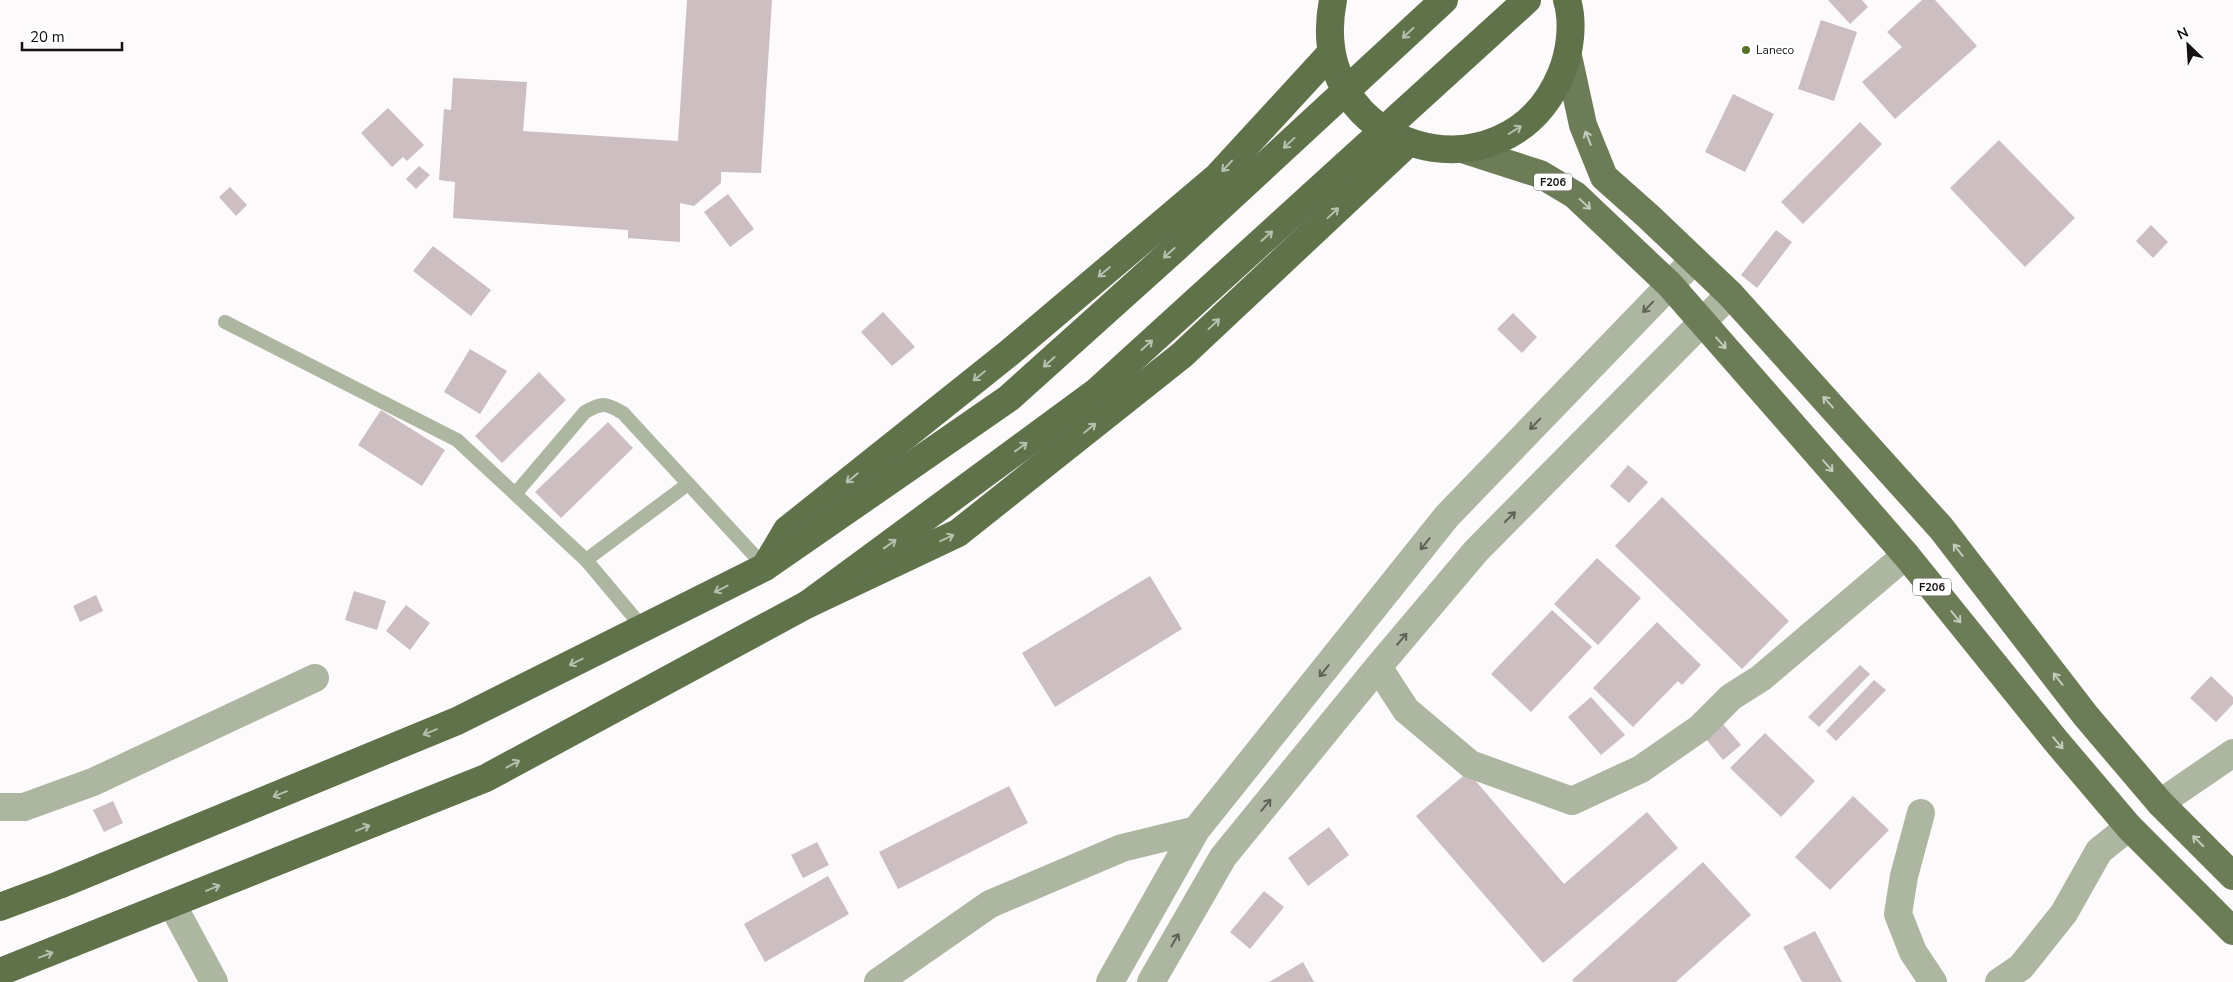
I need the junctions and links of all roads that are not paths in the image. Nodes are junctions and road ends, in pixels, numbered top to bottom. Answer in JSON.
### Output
{"nodes":[{"id":1,"x":1333,"y":0,"type":"edge"},
{"id":2,"x":1444,"y":0,"type":"edge"},
{"id":3,"x":1527,"y":0,"type":"edge"},
{"id":4,"x":1572,"y":3,"type":"edge"},
{"id":5,"x":1331,"y":52,"type":"junction"},
{"id":6,"x":1568,"y":56,"type":"junction"},
{"id":7,"x":1408,"y":143,"type":"junction"},
{"id":8,"x":1462,"y":149,"type":"junction"},
{"id":9,"x":1694,"y":260,"type":"junction"},
{"id":10,"x":1670,"y":285,"type":"junction"},
{"id":11,"x":1730,"y":294,"type":"junction"},
{"id":12,"x":226,"y":322,"type":"dead end"},
{"id":13,"x":1703,"y":322,"type":"junction"},
{"id":14,"x":688,"y":484,"type":"junction"},
{"id":15,"x":516,"y":492,"type":"junction"},
{"id":16,"x":1906,"y":555,"type":"junction"},
{"id":17,"x":586,"y":560,"type":"junction"},
{"id":18,"x":765,"y":567,"type":"junction"},
{"id":19,"x":808,"y":604,"type":"junction"},
{"id":20,"x":643,"y":628,"type":"junction"},
{"id":21,"x":1378,"y":667,"type":"junction"},
{"id":22,"x":314,"y":678,"type":"dead end"},
{"id":23,"x":2233,"y":753,"type":"edge"},
{"id":24,"x":2160,"y":803,"type":"junction"},
{"id":25,"x":0,"y":807,"type":"edge"},
{"id":26,"x":1921,"y":813,"type":"dead end"},
{"id":27,"x":2129,"y":827,"type":"junction"},
{"id":28,"x":1196,"y":830,"type":"junction"},
{"id":29,"x":2233,"y":876,"type":"edge"},
{"id":30,"x":172,"y":904,"type":"junction"},
{"id":31,"x":0,"y":907,"type":"edge"},
{"id":32,"x":2233,"y":931,"type":"edge"},
{"id":33,"x":0,"y":972,"type":"edge"},
{"id":34,"x":214,"y":982,"type":"edge"},
{"id":35,"x":878,"y":982,"type":"edge"},
{"id":36,"x":1110,"y":982,"type":"edge"},
{"id":37,"x":1151,"y":982,"type":"edge"},
{"id":38,"x":1933,"y":982,"type":"edge"},
{"id":39,"x":1999,"y":982,"type":"edge"}],
"edges":[{"from":1,"to":5,"type":"highway"},
{"from":2,"to":18,"type":"highway","one_way":true,"bridge":true},
{"from":19,"to":3,"type":"highway","one_way":true,"bridge":true},
{"from":4,"to":6,"type":"highway"},
{"from":5,"to":7,"type":"highway"},
{"from":5,"to":18,"type":"highway","one_way":true},
{"from":8,"to":6,"type":"highway","one_way":true},
{"from":9,"to":6,"type":"main road","one_way":true},
{"from":7,"to":8,"type":"highway"},
{"from":19,"to":7,"type":"highway","one_way":true},
{"from":8,"to":10,"type":"main road","number":"F206","one_way":true},
{"from":9,"to":10,"type":"street"},
{"from":9,"to":11,"type":"main road"},
{"from":10,"to":13,"type":"main road","number":"F206"},
{"from":10,"to":28,"type":"street","one_way":true},
{"from":11,"to":13,"type":"street"},
{"from":24,"to":11,"type":"main road","one_way":true},
{"from":12,"to":15,"type":"lane"},
{"from":13,"to":16,"type":"main road","number":"F206","one_way":true},
{"from":21,"to":13,"type":"street","one_way":true},
{"from":14,"to":15,"type":"lane"},
{"from":14,"to":17,"type":"lane"},
{"from":14,"to":18,"type":"lane"},
{"from":15,"to":17,"type":"lane"},
{"from":16,"to":21,"type":"street"},
{"from":16,"to":27,"type":"main road","number":"F206","one_way":true},
{"from":17,"to":20,"type":"lane"},
{"from":18,"to":20,"type":"highway","one_way":true},
{"from":30,"to":19,"type":"highway","one_way":true},
{"from":20,"to":31,"type":"highway","one_way":true},
{"from":37,"to":21,"type":"street","one_way":true},
{"from":22,"to":25,"type":"street"},
{"from":23,"to":24,"type":"street"},
{"from":29,"to":24,"type":"main road","one_way":true},
{"from":26,"to":38,"type":"street"},
{"from":27,"to":32,"type":"main road","number":"F206"},
{"from":27,"to":39,"type":"street"},
{"from":28,"to":35,"type":"street"},
{"from":28,"to":36,"type":"street"},
{"from":33,"to":30,"type":"highway","one_way":true},
{"from":30,"to":34,"type":"street"}]}
